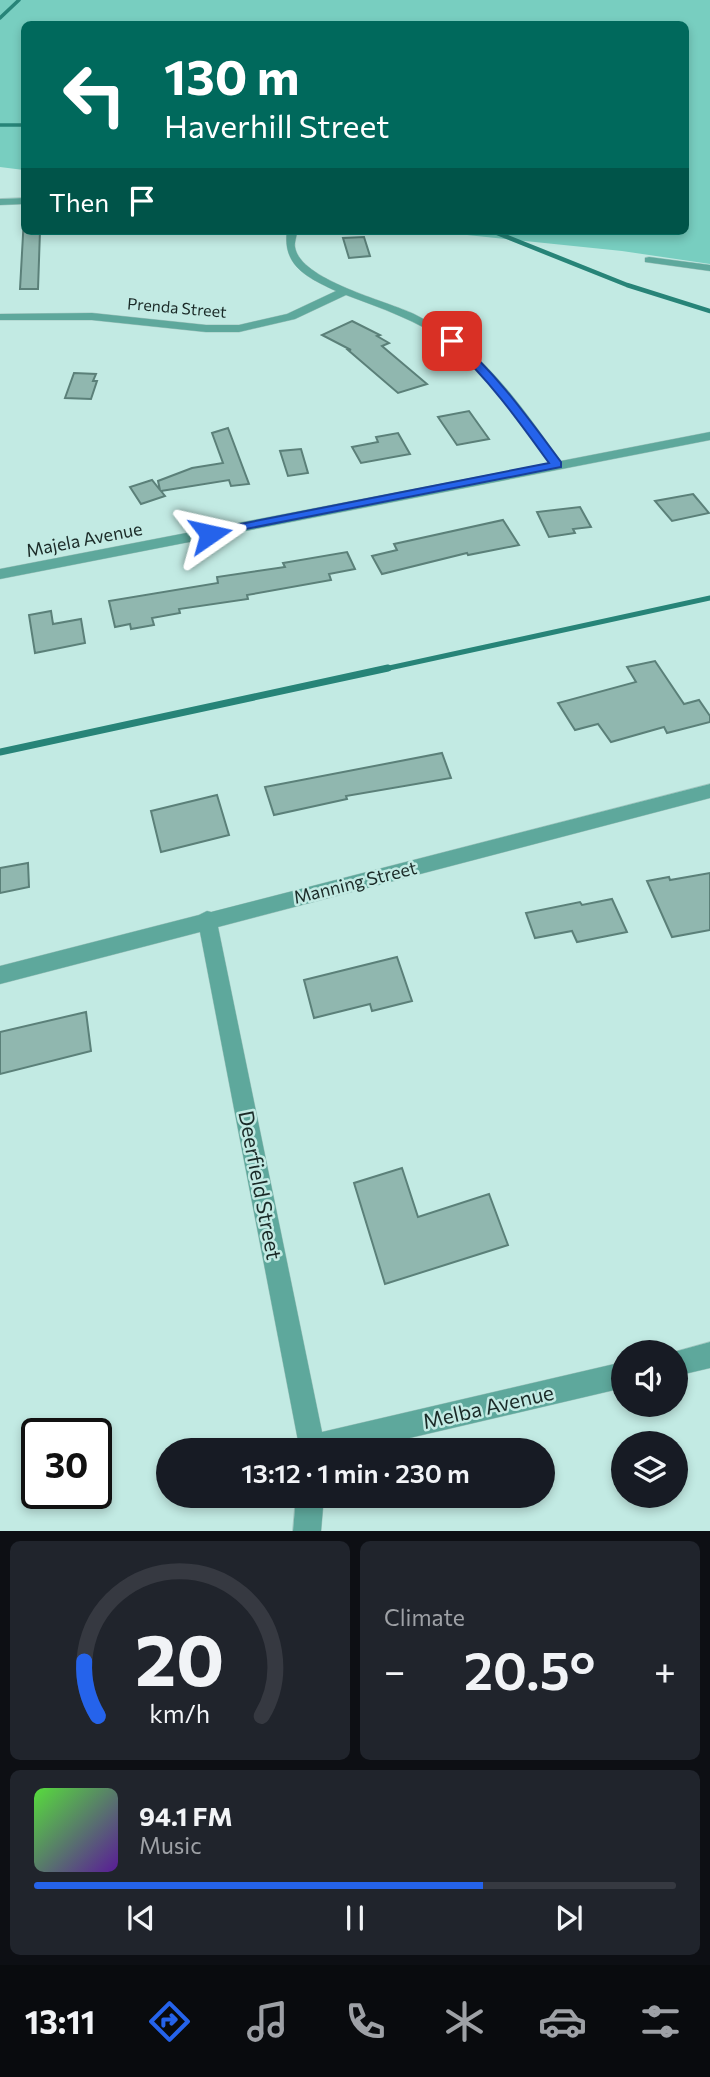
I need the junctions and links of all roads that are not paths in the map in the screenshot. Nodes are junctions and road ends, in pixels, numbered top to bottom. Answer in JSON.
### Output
{"nodes":[{"id":1,"x":21,"y":201,"type":"edge"},
{"id":2,"x":0,"y":202,"type":"edge"},
{"id":3,"x":290,"y":235,"type":"edge"},
{"id":4,"x":649,"y":260,"type":"dead end"},
{"id":5,"x":710,"y":268,"type":"edge"},
{"id":6,"x":345,"y":291,"type":"junction"},
{"id":7,"x":0,"y":317,"type":"edge"},
{"id":8,"x":710,"y":436,"type":"edge"},
{"id":9,"x":557,"y":465,"type":"junction"},
{"id":10,"x":0,"y":574,"type":"edge"},
{"id":11,"x":710,"y":791,"type":"edge"},
{"id":12,"x":207,"y":919,"type":"junction"},
{"id":13,"x":0,"y":975,"type":"edge"},
{"id":14,"x":710,"y":1355,"type":"edge"},
{"id":15,"x":688,"y":1360,"type":"edge"},
{"id":16,"x":611,"y":1378,"type":"edge"},
{"id":17,"x":311,"y":1438,"type":"edge"},
{"id":18,"x":359,"y":1438,"type":"edge"},
{"id":19,"x":309,"y":1508,"type":"edge"},
{"id":20,"x":307,"y":1531,"type":"edge"}],
"edges":[{"from":1,"to":2,"type":"street"},
{"from":3,"to":6,"type":"street"},
{"from":4,"to":5,"type":"street"},
{"from":6,"to":7,"type":"street","name":"Prenda Street"},
{"from":6,"to":9,"type":"street"},
{"from":8,"to":9,"type":"street","name":"Majela Avenue"},
{"from":9,"to":10,"type":"street","name":"Majela Avenue"},
{"from":11,"to":12,"type":"street","name":"Manning Street"},
{"from":12,"to":13,"type":"street","name":"Manning Street"},
{"from":12,"to":17,"type":"street","name":"Deerfield Street"},
{"from":14,"to":15,"type":"street"},
{"from":16,"to":18,"type":"street","name":"Melba Avenue"},
{"from":19,"to":20,"type":"street"}]}
